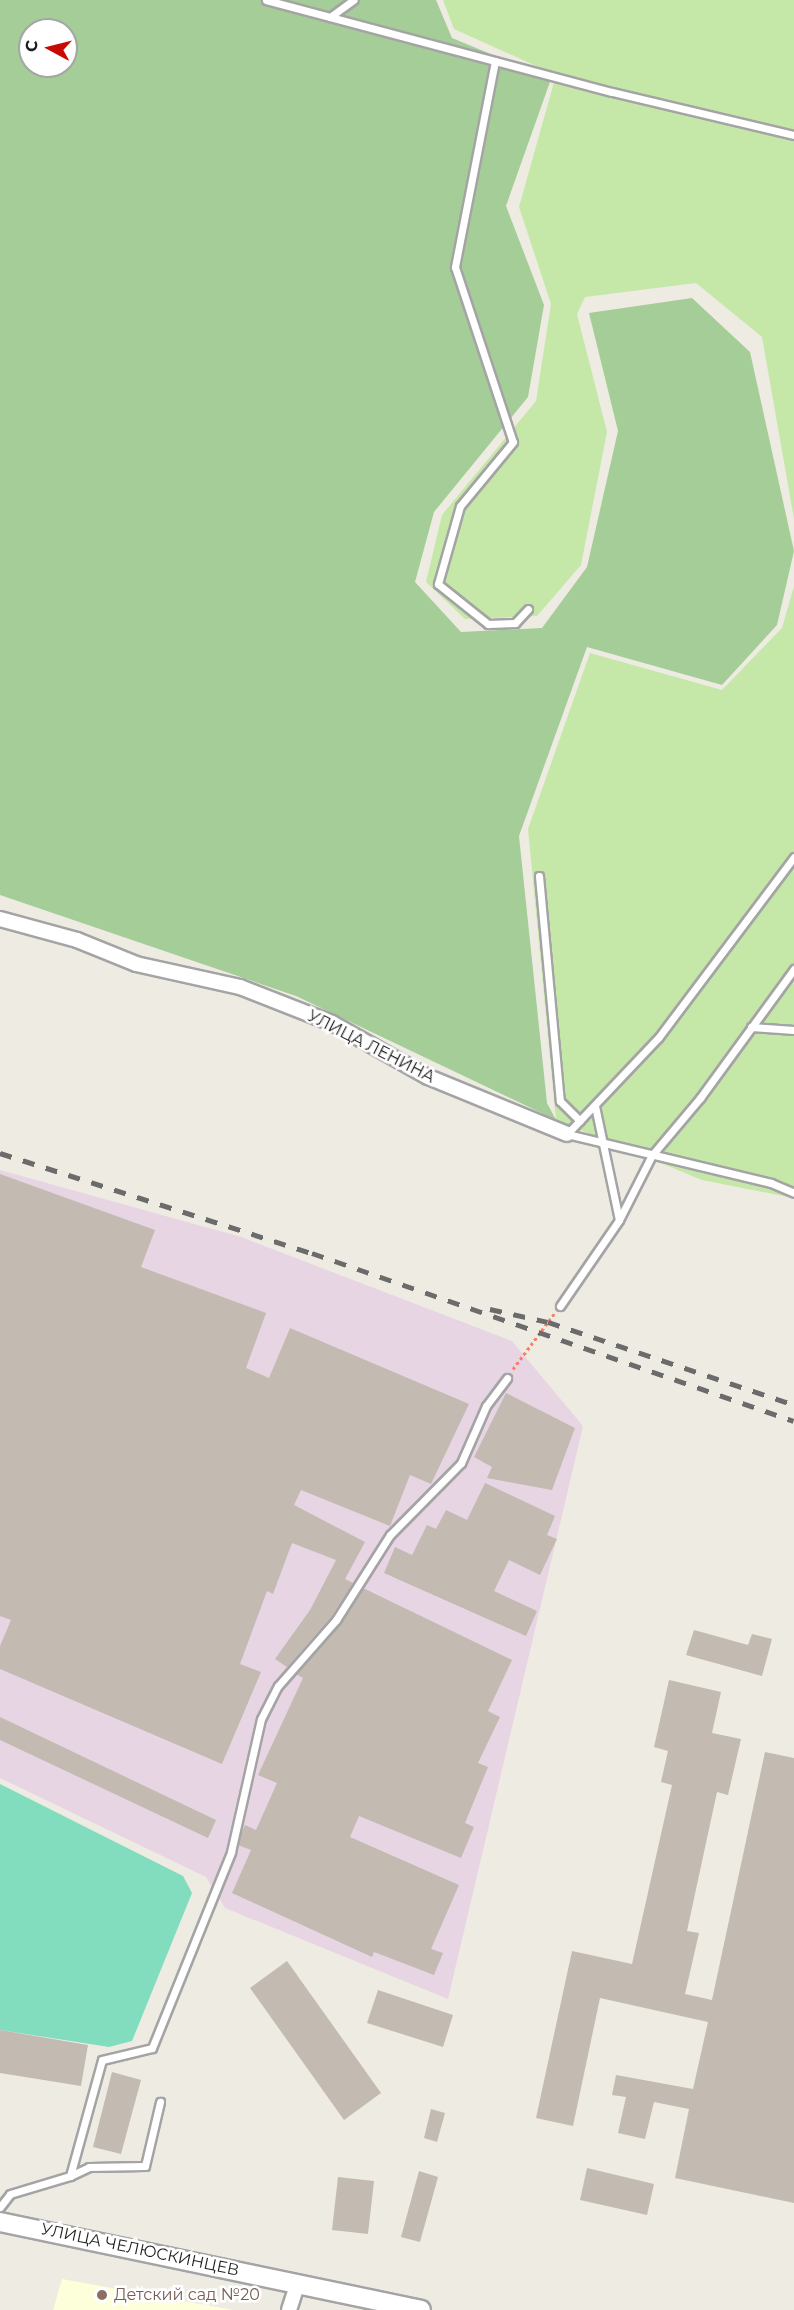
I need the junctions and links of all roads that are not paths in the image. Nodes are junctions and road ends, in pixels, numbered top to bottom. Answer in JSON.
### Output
{"nodes":[{"id":1,"x":266,"y":0,"type":"edge"},
{"id":2,"x":353,"y":0,"type":"edge"},
{"id":3,"x":330,"y":17,"type":"junction"},
{"id":4,"x":495,"y":61,"type":"junction"},
{"id":5,"x":794,"y":135,"type":"edge"},
{"id":6,"x":528,"y":609,"type":"dead end"},
{"id":7,"x":794,"y":857,"type":"edge"},
{"id":8,"x":539,"y":876,"type":"dead end"},
{"id":9,"x":0,"y":919,"type":"edge"},
{"id":10,"x":794,"y":969,"type":"edge"},
{"id":11,"x":751,"y":1027,"type":"junction"},
{"id":12,"x":794,"y":1030,"type":"edge"},
{"id":13,"x":595,"y":1106,"type":"junction"},
{"id":14,"x":580,"y":1121,"type":"junction"},
{"id":15,"x":567,"y":1134,"type":"junction"},
{"id":16,"x":602,"y":1145,"type":"junction"},
{"id":17,"x":652,"y":1155,"type":"junction"},
{"id":18,"x":794,"y":1193,"type":"edge"},
{"id":19,"x":619,"y":1220,"type":"junction"},
{"id":20,"x":560,"y":1306,"type":"road end"},
{"id":21,"x":507,"y":1378,"type":"road end"},
{"id":22,"x":160,"y":2102,"type":"dead end"},
{"id":23,"x":70,"y":2176,"type":"junction"},
{"id":24,"x":0,"y":2207,"type":"edge"},
{"id":25,"x":0,"y":2222,"type":"edge"},
{"id":26,"x":298,"y":2283,"type":"junction"},
{"id":27,"x":289,"y":2310,"type":"edge"},
{"id":28,"x":422,"y":2310,"type":"edge"}],
"edges":[{"from":1,"to":3,"type":"lane"},
{"from":2,"to":3,"type":"lane"},
{"from":3,"to":4,"type":"lane"},
{"from":4,"to":5,"type":"lane"},
{"from":4,"to":6,"type":"lane"},
{"from":7,"to":13,"type":"lane"},
{"from":8,"to":14,"type":"lane"},
{"from":9,"to":15,"type":"street","name":"УЛИЦА ЛЕНИНА"},
{"from":10,"to":11,"type":"lane"},
{"from":11,"to":12,"type":"lane"},
{"from":11,"to":17,"type":"lane"},
{"from":13,"to":14,"type":"lane"},
{"from":13,"to":16,"type":"lane"},
{"from":14,"to":15,"type":"lane"},
{"from":15,"to":16,"type":"lane"},
{"from":16,"to":17,"type":"lane"},
{"from":16,"to":19,"type":"lane"},
{"from":17,"to":18,"type":"lane"},
{"from":17,"to":19,"type":"lane"},
{"from":19,"to":20,"type":"lane"},
{"from":21,"to":23,"type":"lane"},
{"from":22,"to":23,"type":"lane"},
{"from":23,"to":24,"type":"lane"},
{"from":25,"to":26,"type":"street","name":"УЛИЦА ЧЕЛЮСКИНЦЕВ"},
{"from":26,"to":27,"type":"street"},
{"from":26,"to":28,"type":"street","name":"УЛИЦА ЧЕЛЮСКИНЦЕВ"}]}
